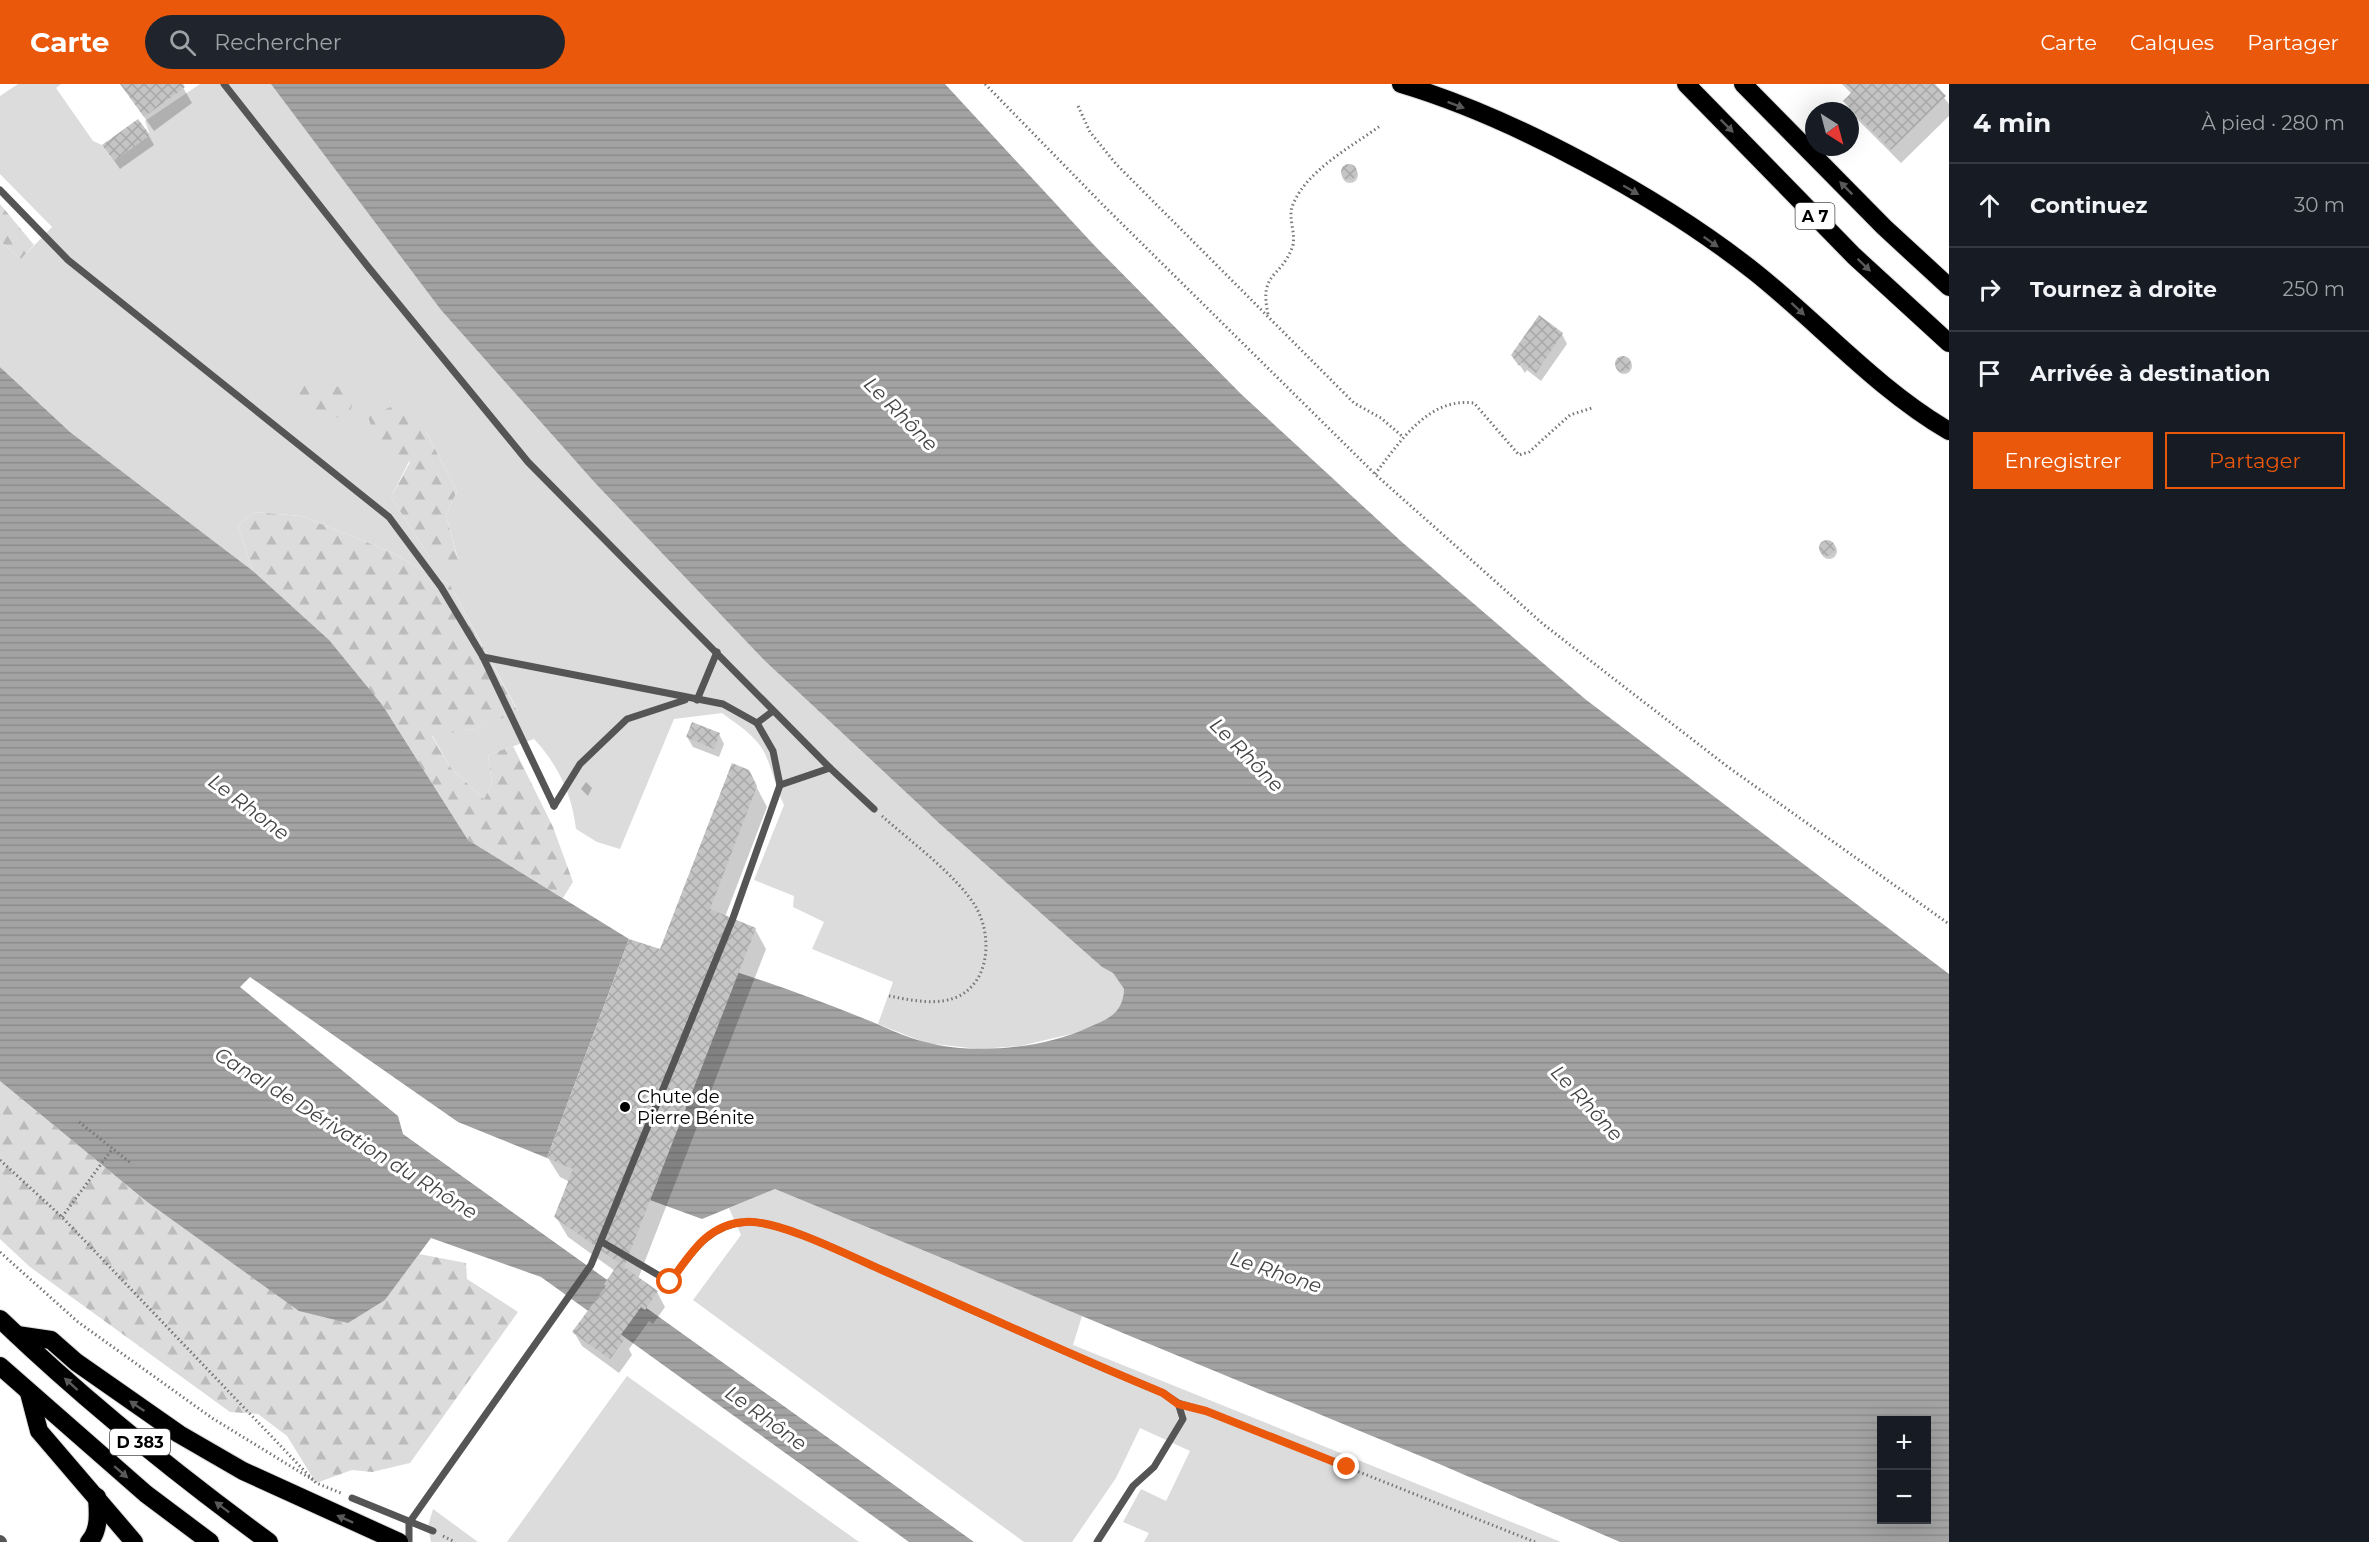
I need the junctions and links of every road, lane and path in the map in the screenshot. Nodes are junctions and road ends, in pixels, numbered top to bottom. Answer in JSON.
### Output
{"nodes":[{"id":1,"x":224,"y":84,"type":"edge"},
{"id":2,"x":986,"y":84,"type":"edge"},
{"id":3,"x":1401,"y":84,"type":"edge"},
{"id":4,"x":1686,"y":84,"type":"edge"},
{"id":5,"x":1743,"y":84,"type":"edge"},
{"id":6,"x":1078,"y":106,"type":"dead end"},
{"id":7,"x":1380,"y":126,"type":"dead end"},
{"id":8,"x":0,"y":190,"type":"edge"},
{"id":9,"x":1949,"y":287,"type":"edge"},
{"id":10,"x":1268,"y":316,"type":"junction"},
{"id":11,"x":1949,"y":342,"type":"edge"},
{"id":12,"x":1592,"y":408,"type":"dead end"},
{"id":13,"x":1949,"y":431,"type":"edge"},
{"id":14,"x":1403,"y":437,"type":"junction"},
{"id":15,"x":1375,"y":474,"type":"junction"},
{"id":16,"x":717,"y":652,"type":"junction"},
{"id":17,"x":483,"y":657,"type":"junction"},
{"id":18,"x":688,"y":699,"type":"junction"},
{"id":19,"x":697,"y":700,"type":"junction"},
{"id":20,"x":773,"y":711,"type":"junction"},
{"id":21,"x":756,"y":723,"type":"junction"},
{"id":22,"x":830,"y":768,"type":"junction"},
{"id":23,"x":780,"y":785,"type":"junction"},
{"id":24,"x":874,"y":809,"type":"joint"},
{"id":25,"x":1949,"y":924,"type":"edge"},
{"id":26,"x":889,"y":996,"type":"dead end"},
{"id":27,"x":79,"y":1122,"type":"dead end"},
{"id":28,"x":113,"y":1148,"type":"junction"},
{"id":29,"x":0,"y":1160,"type":"edge"},
{"id":30,"x":132,"y":1164,"type":"dead end"},
{"id":31,"x":62,"y":1217,"type":"junction"},
{"id":32,"x":602,"y":1242,"type":"junction"},
{"id":33,"x":0,"y":1252,"type":"edge"},
{"id":34,"x":0,"y":1319,"type":"edge"},
{"id":35,"x":16,"y":1335,"type":"junction"},
{"id":36,"x":0,"y":1366,"type":"edge"},
{"id":37,"x":29,"y":1393,"type":"junction"},
{"id":38,"x":1178,"y":1404,"type":"junction"},
{"id":39,"x":1206,"y":1411,"type":"joint"},
{"id":40,"x":316,"y":1482,"type":"junction"},
{"id":41,"x":97,"y":1497,"type":"junction"},
{"id":42,"x":352,"y":1498,"type":"joint"},
{"id":43,"x":410,"y":1523,"type":"junction"},
{"id":44,"x":433,"y":1531,"type":"dead end"},
{"id":45,"x":89,"y":1542,"type":"edge"},
{"id":46,"x":134,"y":1542,"type":"edge"},
{"id":47,"x":210,"y":1542,"type":"edge"},
{"id":48,"x":269,"y":1542,"type":"edge"},
{"id":49,"x":399,"y":1542,"type":"edge"},
{"id":50,"x":409,"y":1542,"type":"edge"},
{"id":51,"x":1097,"y":1542,"type":"edge"},
{"id":52,"x":1535,"y":1542,"type":"edge"}],
"edges":[{"from":1,"to":16,"type":"lane"},
{"from":2,"to":15,"type":"path"},
{"from":3,"to":13,"type":"highway","one_way":true},
{"from":4,"to":11,"type":"highway","number":"A 7","one_way":true},
{"from":9,"to":5,"type":"highway","one_way":true},
{"from":6,"to":10,"type":"path"},
{"from":7,"to":10,"type":"path"},
{"from":8,"to":17,"type":"lane"},
{"from":10,"to":14,"type":"path"},
{"from":12,"to":14,"type":"path"},
{"from":14,"to":15,"type":"path"},
{"from":15,"to":25,"type":"path"},
{"from":16,"to":19,"type":"lane"},
{"from":16,"to":20,"type":"lane"},
{"from":17,"to":18,"type":"lane"},
{"from":17,"to":18,"type":"lane"},
{"from":18,"to":19,"type":"lane"},
{"from":19,"to":21,"type":"lane"},
{"from":20,"to":21,"type":"lane"},
{"from":20,"to":22,"type":"lane"},
{"from":21,"to":23,"type":"lane"},
{"from":22,"to":23,"type":"lane"},
{"from":22,"to":24,"type":"lane"},
{"from":23,"to":32,"type":"lane"},
{"from":24,"to":26,"type":"path"},
{"from":27,"to":28,"type":"path"},
{"from":28,"to":30,"type":"path"},
{"from":28,"to":31,"type":"path"},
{"from":29,"to":31,"type":"path"},
{"from":31,"to":40,"type":"path"},
{"from":32,"to":38,"type":"lane"},
{"from":32,"to":43,"type":"lane"},
{"from":33,"to":40,"type":"path"},
{"from":34,"to":35,"type":"highway","number":"D 383"},
{"from":48,"to":35,"type":"highway","number":"D 383","one_way":true},
{"from":49,"to":35,"type":"highway","one_way":true},
{"from":36,"to":37,"type":"highway","number":"D 383"},
{"from":37,"to":41,"type":"highway"},
{"from":37,"to":47,"type":"highway","number":"D 383","one_way":true},
{"from":38,"to":39,"type":"lane"},
{"from":38,"to":51,"type":"lane"},
{"from":39,"to":52,"type":"path"},
{"from":40,"to":42,"type":"path"},
{"from":41,"to":45,"type":"highway"},
{"from":41,"to":46,"type":"highway"},
{"from":42,"to":43,"type":"lane"},
{"from":43,"to":44,"type":"lane"},
{"from":43,"to":50,"type":"lane"}]}
